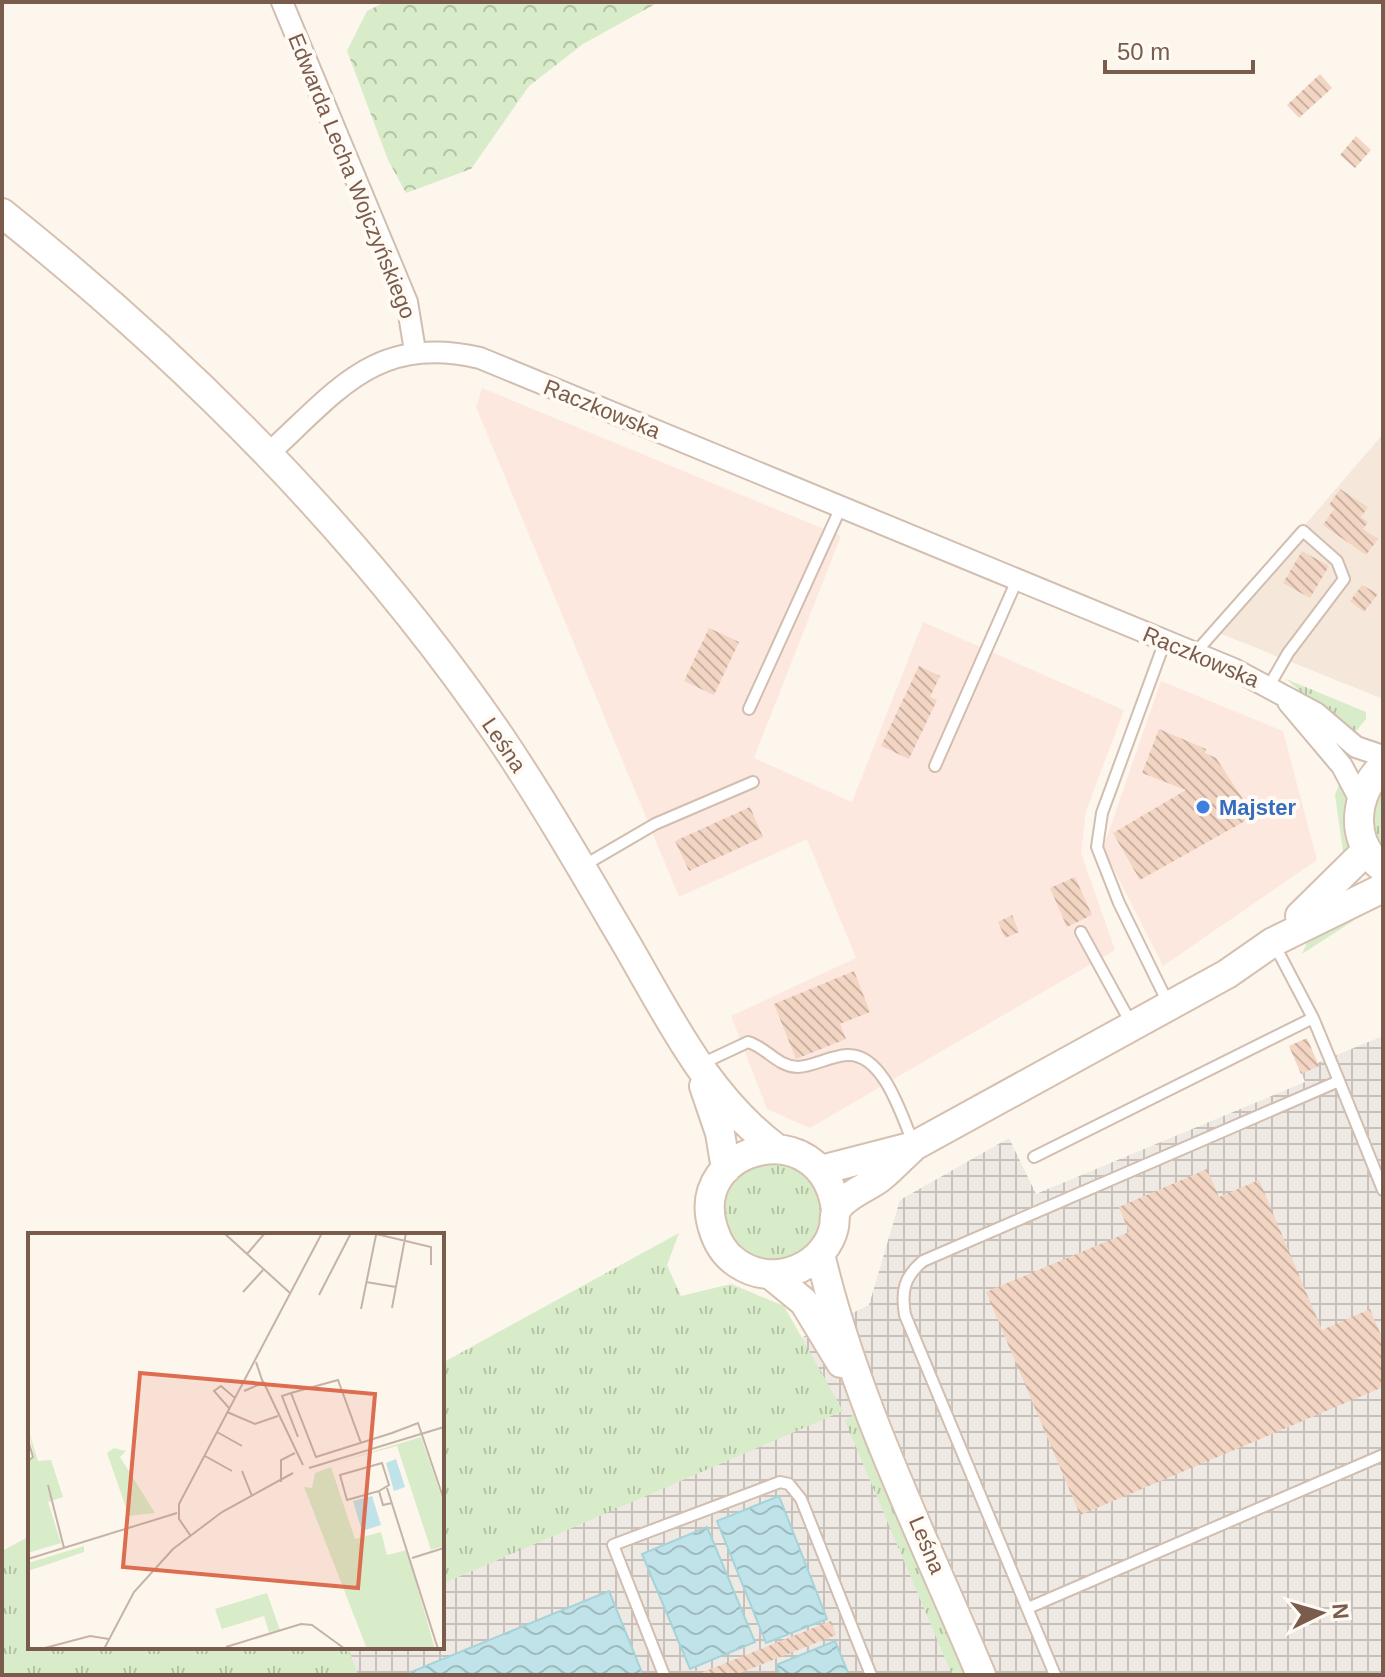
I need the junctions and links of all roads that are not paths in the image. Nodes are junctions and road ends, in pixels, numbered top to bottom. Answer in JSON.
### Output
{"nodes":[{"id":1,"x":282,"y":2,"type":"edge"},
{"id":2,"x":2,"y":213,"type":"edge"},
{"id":3,"x":415,"y":351,"type":"junction"},
{"id":4,"x":269,"y":453,"type":"junction"},
{"id":5,"x":841,"y":507,"type":"junction"},
{"id":6,"x":1017,"y":580,"type":"junction"},
{"id":7,"x":1165,"y":641,"type":"junction"},
{"id":8,"x":1195,"y":653,"type":"junction"},
{"id":9,"x":1276,"y":691,"type":"junction"},
{"id":10,"x":749,"y":709,"type":"dead end"},
{"id":11,"x":1383,"y":756,"type":"edge"},
{"id":12,"x":935,"y":766,"type":"dead end"},
{"id":13,"x":1383,"y":766,"type":"edge"},
{"id":14,"x":753,"y":782,"type":"dead end"},
{"id":15,"x":1361,"y":802,"type":"junction"},
{"id":16,"x":1375,"y":859,"type":"edge"},
{"id":17,"x":582,"y":867,"type":"junction"},
{"id":18,"x":1383,"y":888,"type":"edge"},
{"id":19,"x":1081,"y":932,"type":"dead end"},
{"id":20,"x":1273,"y":942,"type":"junction"},
{"id":21,"x":1170,"y":1006,"type":"junction"},
{"id":22,"x":1313,"y":1018,"type":"junction"},
{"id":23,"x":1133,"y":1027,"type":"junction"},
{"id":24,"x":698,"y":1066,"type":"junction"},
{"id":25,"x":1339,"y":1081,"type":"junction"},
{"id":26,"x":914,"y":1146,"type":"junction"},
{"id":27,"x":776,"y":1148,"type":"junction"},
{"id":28,"x":1034,"y":1157,"type":"dead end"},
{"id":29,"x":726,"y":1169,"type":"junction"},
{"id":30,"x":821,"y":1170,"type":"junction"},
{"id":31,"x":1383,"y":1190,"type":"edge"},
{"id":32,"x":836,"y":1210,"type":"junction"},
{"id":33,"x":820,"y":1254,"type":"junction"},
{"id":34,"x":771,"y":1275,"type":"junction"},
{"id":35,"x":872,"y":1415,"type":"junction"},
{"id":36,"x":1383,"y":1455,"type":"edge"},
{"id":37,"x":1028,"y":1608,"type":"junction"},
{"id":38,"x":664,"y":1675,"type":"edge"},
{"id":39,"x":871,"y":1675,"type":"edge"},
{"id":40,"x":981,"y":1675,"type":"edge"},
{"id":41,"x":1055,"y":1675,"type":"edge"}],
"edges":[{"from":1,"to":3,"type":"street","name":"Edwarda Lecha Wojczyńskiego"},
{"from":2,"to":4,"type":"main road"},
{"from":3,"to":4,"type":"street","name":"Raczkowska"},
{"from":3,"to":5,"type":"street","name":"Raczkowska"},
{"from":4,"to":17,"type":"main road","name":"Leśna"},
{"from":5,"to":6,"type":"street","name":"Raczkowska"},
{"from":5,"to":10,"type":"lane"},
{"from":6,"to":7,"type":"street","name":"Raczkowska"},
{"from":6,"to":12,"type":"lane"},
{"from":7,"to":8,"type":"street","name":"Raczkowska"},
{"from":7,"to":21,"type":"lane"},
{"from":8,"to":9,"type":"street","name":"Raczkowska"},
{"from":8,"to":9,"type":"lane"},
{"from":9,"to":11,"type":"street","name":"Raczkowska"},
{"from":9,"to":15,"type":"street","name":"Raczkowska"},
{"from":13,"to":15,"type":"main road"},
{"from":14,"to":17,"type":"lane"},
{"from":15,"to":16,"type":"main road"},
{"from":16,"to":20,"type":"main road"},
{"from":17,"to":24,"type":"main road","name":"Leśna"},
{"from":18,"to":20,"type":"main road"},
{"from":19,"to":23,"type":"lane"},
{"from":20,"to":21,"type":"main road"},
{"from":20,"to":22,"type":"lane"},
{"from":21,"to":23,"type":"main road"},
{"from":22,"to":25,"type":"lane"},
{"from":22,"to":28,"type":"lane"},
{"from":23,"to":26,"type":"main road"},
{"from":24,"to":26,"type":"lane"},
{"from":24,"to":27,"type":"main road","name":"Leśna"},
{"from":24,"to":29,"type":"main road","name":"Leśna"},
{"from":25,"to":31,"type":"lane"},
{"from":25,"to":37,"type":"lane"},
{"from":26,"to":30,"type":"main road"},
{"from":26,"to":32,"type":"main road"},
{"from":27,"to":29,"type":"main road"},
{"from":27,"to":30,"type":"main road"},
{"from":29,"to":34,"type":"main road"},
{"from":30,"to":32,"type":"main road"},
{"from":32,"to":33,"type":"main road"},
{"from":33,"to":34,"type":"main road"},
{"from":33,"to":35,"type":"main road","name":"Leśna"},
{"from":34,"to":35,"type":"main road","name":"Leśna"},
{"from":35,"to":40,"type":"main road","name":"Leśna"},
{"from":36,"to":37,"type":"lane"},
{"from":37,"to":41,"type":"lane"},
{"from":38,"to":39,"type":"lane"}]}
